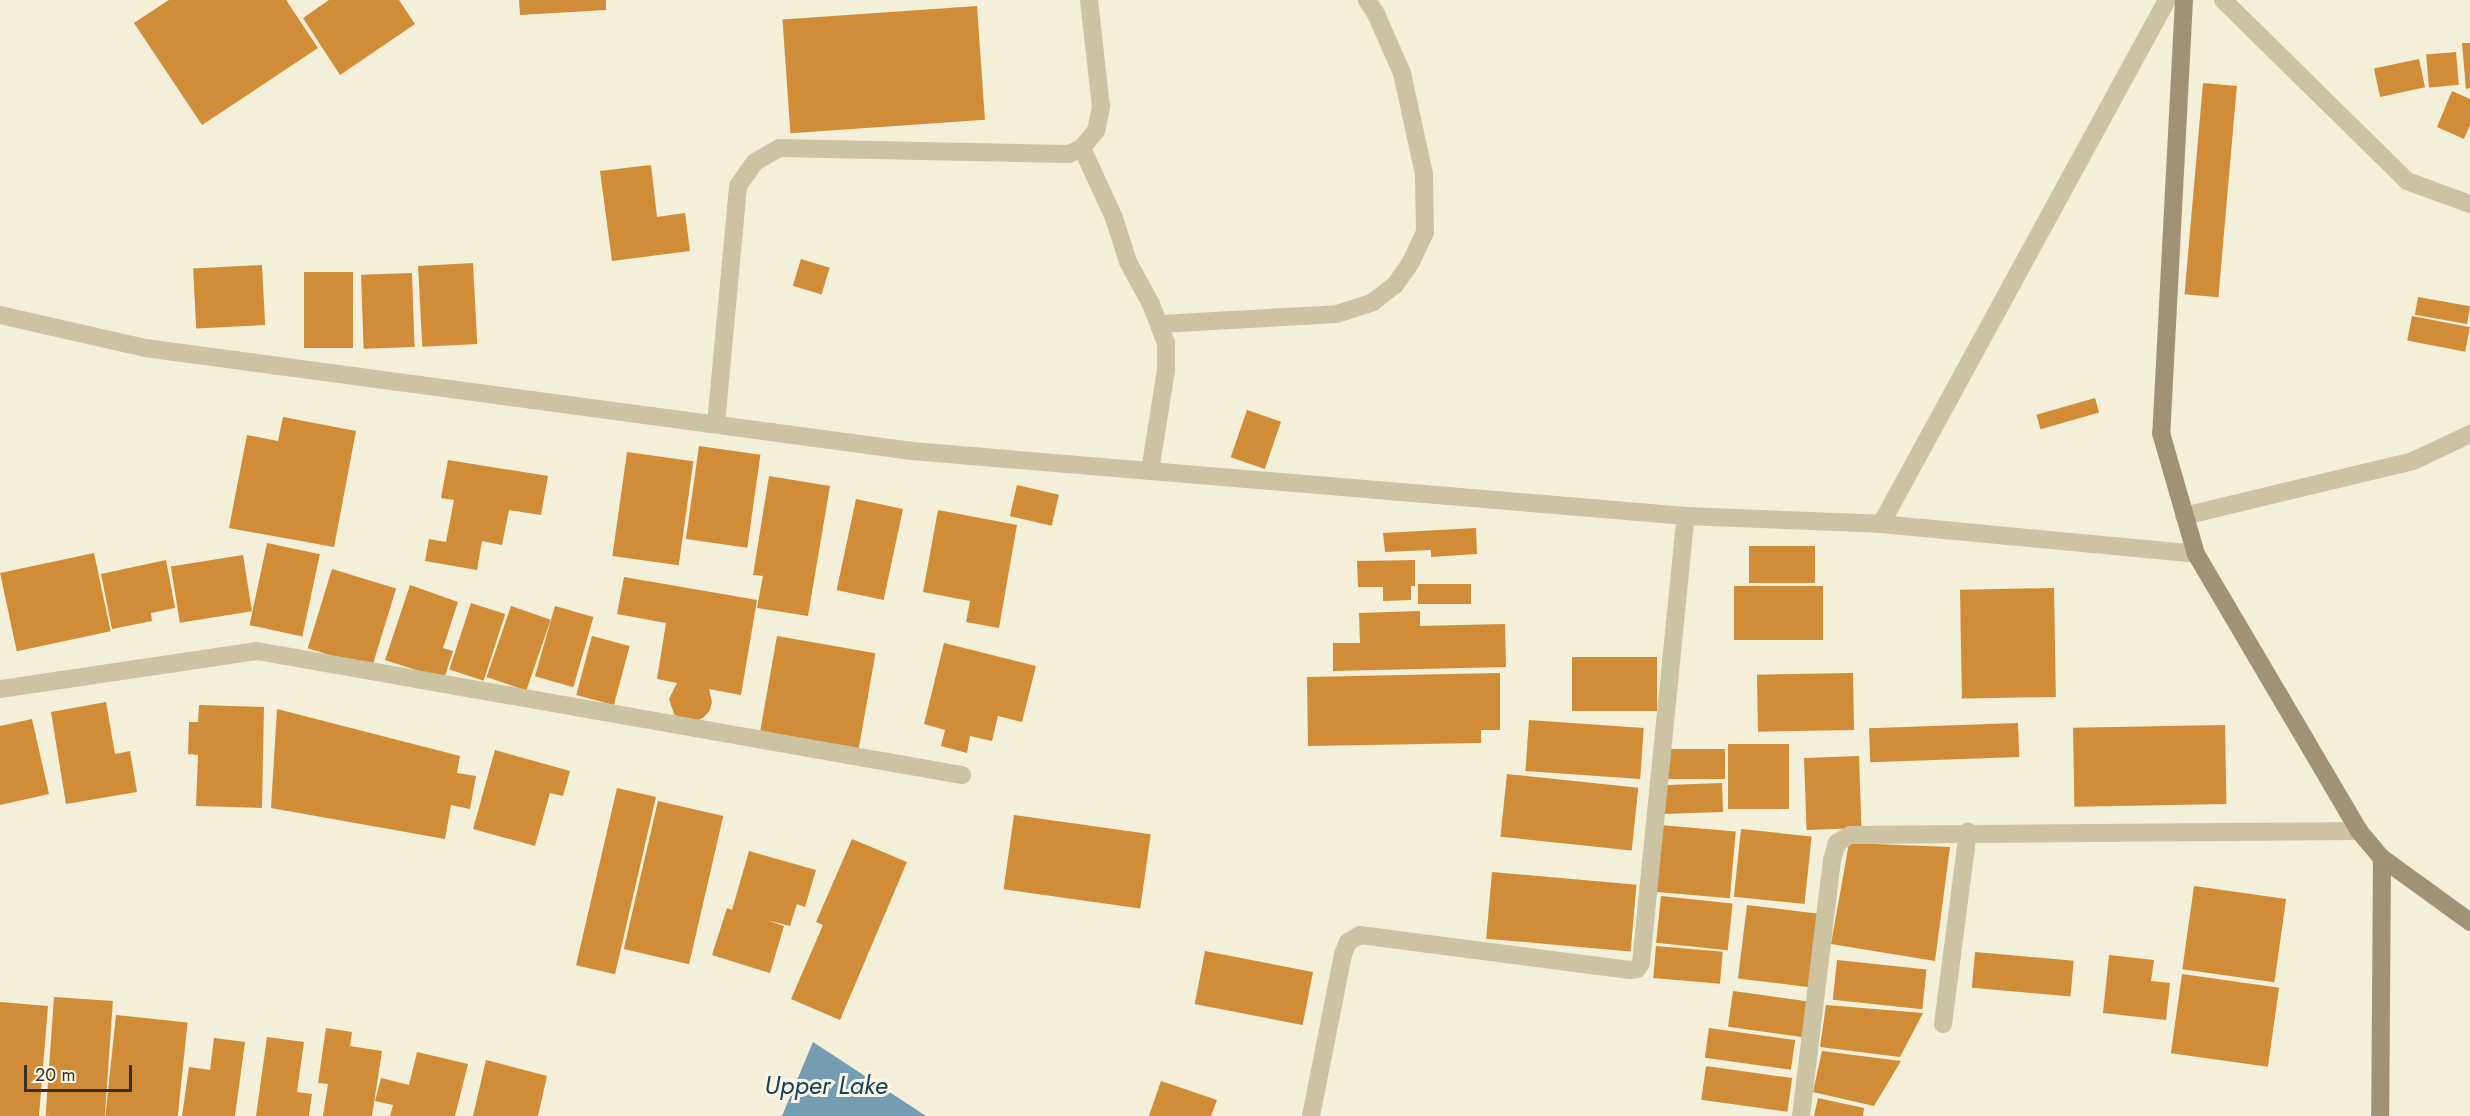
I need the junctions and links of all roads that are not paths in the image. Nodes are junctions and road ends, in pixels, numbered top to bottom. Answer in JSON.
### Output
{"nodes":[{"id":1,"x":1089,"y":0,"type":"edge"},
{"id":2,"x":1367,"y":0,"type":"edge"},
{"id":3,"x":2167,"y":0,"type":"edge"},
{"id":4,"x":2184,"y":0,"type":"edge"},
{"id":5,"x":2223,"y":0,"type":"edge"},
{"id":6,"x":1082,"y":148,"type":"junction"},
{"id":7,"x":2470,"y":204,"type":"edge"},
{"id":8,"x":0,"y":315,"type":"edge"},
{"id":9,"x":1160,"y":324,"type":"junction"},
{"id":10,"x":716,"y":424,"type":"junction"},
{"id":11,"x":2470,"y":434,"type":"edge"},
{"id":12,"x":1150,"y":471,"type":"junction"},
{"id":13,"x":1686,"y":516,"type":"junction"},
{"id":14,"x":2184,"y":516,"type":"junction"},
{"id":15,"x":1881,"y":524,"type":"junction"},
{"id":16,"x":2196,"y":554,"type":"junction"},
{"id":17,"x":0,"y":689,"type":"edge"},
{"id":18,"x":962,"y":775,"type":"dead end"},
{"id":19,"x":2359,"y":831,"type":"junction"},
{"id":20,"x":1968,"y":832,"type":"junction"},
{"id":21,"x":2382,"y":858,"type":"junction"},
{"id":22,"x":2470,"y":922,"type":"edge"},
{"id":23,"x":1943,"y":1024,"type":"dead end"},
{"id":24,"x":1311,"y":1116,"type":"edge"},
{"id":25,"x":1801,"y":1116,"type":"edge"},
{"id":26,"x":2380,"y":1116,"type":"edge"}],
"edges":[{"from":1,"to":6,"type":"street"},
{"from":2,"to":9,"type":"street"},
{"from":3,"to":15,"type":"street"},
{"from":4,"to":14,"type":"street"},
{"from":5,"to":7,"type":"street"},
{"from":6,"to":9,"type":"street"},
{"from":6,"to":10,"type":"street"},
{"from":8,"to":10,"type":"street"},
{"from":9,"to":12,"type":"street"},
{"from":10,"to":12,"type":"street"},
{"from":11,"to":14,"type":"street"},
{"from":12,"to":13,"type":"street"},
{"from":13,"to":15,"type":"street"},
{"from":13,"to":24,"type":"street"},
{"from":14,"to":16,"type":"street"},
{"from":15,"to":16,"type":"street"},
{"from":16,"to":19,"type":"street"},
{"from":17,"to":18,"type":"street"},
{"from":19,"to":20,"type":"street"},
{"from":19,"to":21,"type":"street"},
{"from":20,"to":23,"type":"street"},
{"from":20,"to":25,"type":"street"},
{"from":21,"to":22,"type":"street"},
{"from":21,"to":26,"type":"street"}]}
